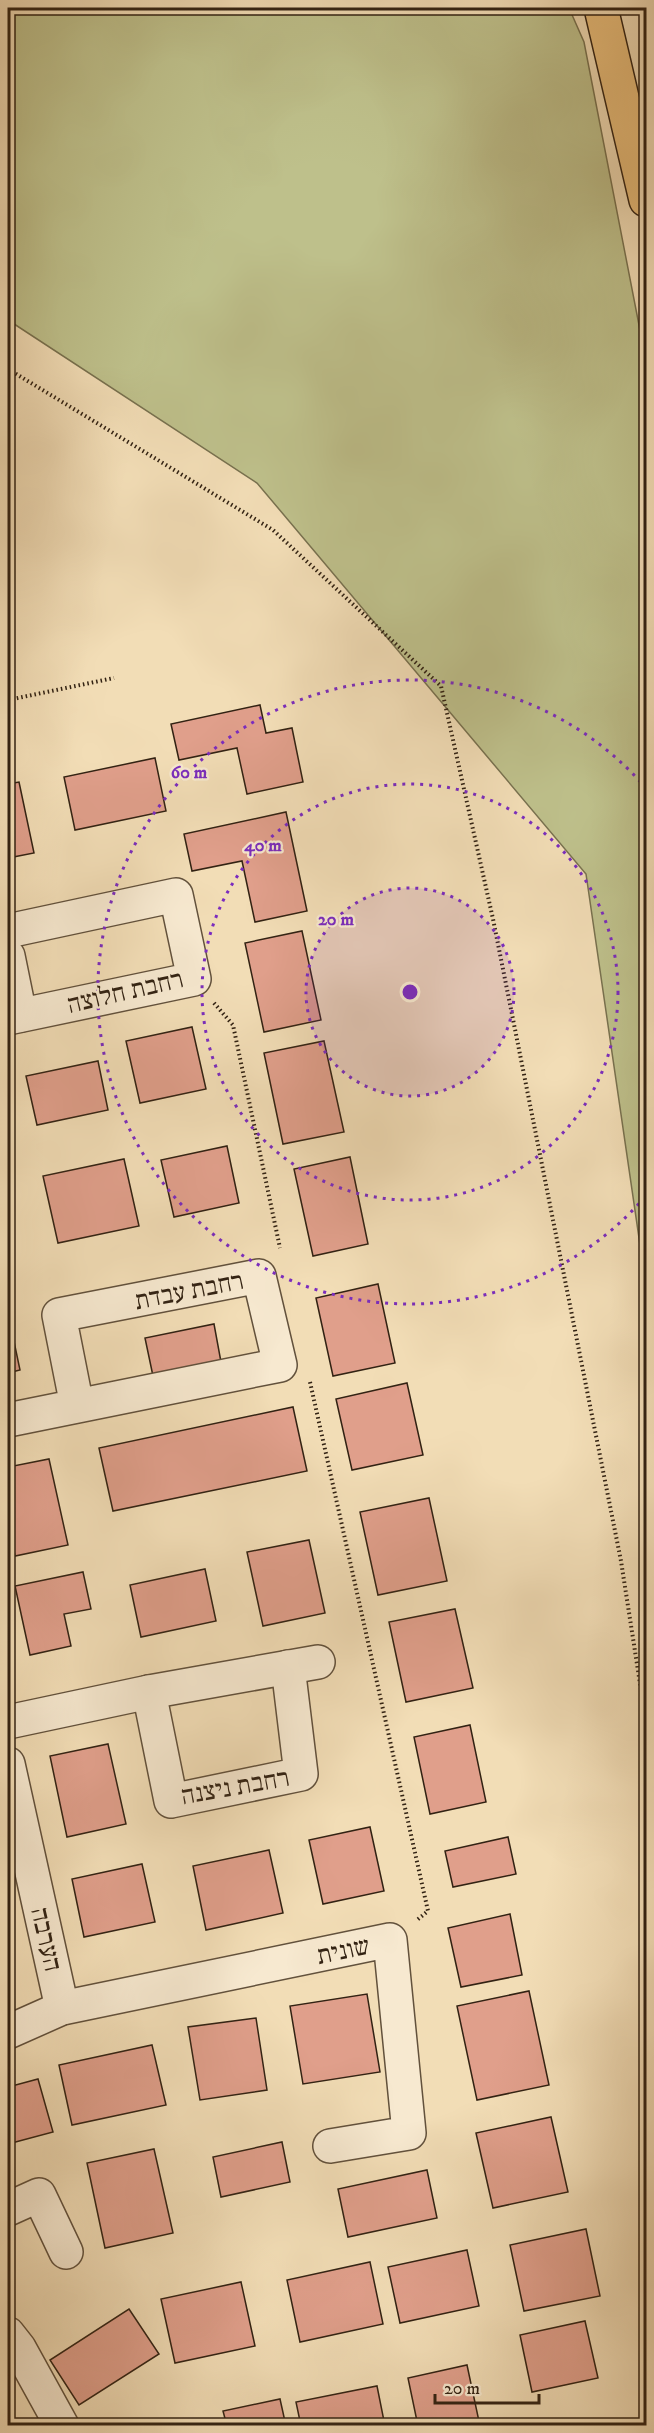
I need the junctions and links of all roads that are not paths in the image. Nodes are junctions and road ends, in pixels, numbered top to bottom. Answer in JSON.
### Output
{"nodes":[{"id":1,"x":601,"y":8,"type":"edge"},
{"id":2,"x":646,"y":200,"type":"edge"},
{"id":3,"x":8,"y":931,"type":"edge"},
{"id":4,"x":8,"y":956,"type":"edge"},
{"id":5,"x":14,"y":1016,"type":"edge"},
{"id":6,"x":77,"y":1406,"type":"junction"},
{"id":7,"x":8,"y":1420,"type":"edge"},
{"id":8,"x":149,"y":1692,"type":"junction"},
{"id":9,"x":8,"y":1722,"type":"edge"},
{"id":10,"x":8,"y":1764,"type":"edge"},
{"id":11,"x":62,"y":2008,"type":"junction"},
{"id":12,"x":8,"y":2032,"type":"edge"},
{"id":13,"x":330,"y":2146,"type":"dead end"},
{"id":14,"x":8,"y":2209,"type":"edge"},
{"id":15,"x":66,"y":2252,"type":"dead end"},
{"id":16,"x":8,"y":2334,"type":"edge"},
{"id":17,"x":62,"y":2426,"type":"edge"}],
"edges":[{"from":1,"to":2,"type":"highway"},
{"from":3,"to":5,"type":"street","name":"רחבת חלוצה"},
{"from":4,"to":5,"type":"street","name":"רחבת חלוצה"},
{"from":6,"to":6,"type":"street","name":"רחבת עבדת"},
{"from":6,"to":7,"type":"street","name":"רחבת עבדת"},
{"from":8,"to":8,"type":"street","name":"רחבת ניצנה"},
{"from":8,"to":9,"type":"street","name":"רחבת ניצנה"},
{"from":10,"to":11,"type":"street","name":"הערבה"},
{"from":11,"to":12,"type":"street","name":"שונית"},
{"from":11,"to":13,"type":"street","name":"שונית"},
{"from":14,"to":15,"type":"street"},
{"from":16,"to":17,"type":"street"}]}
